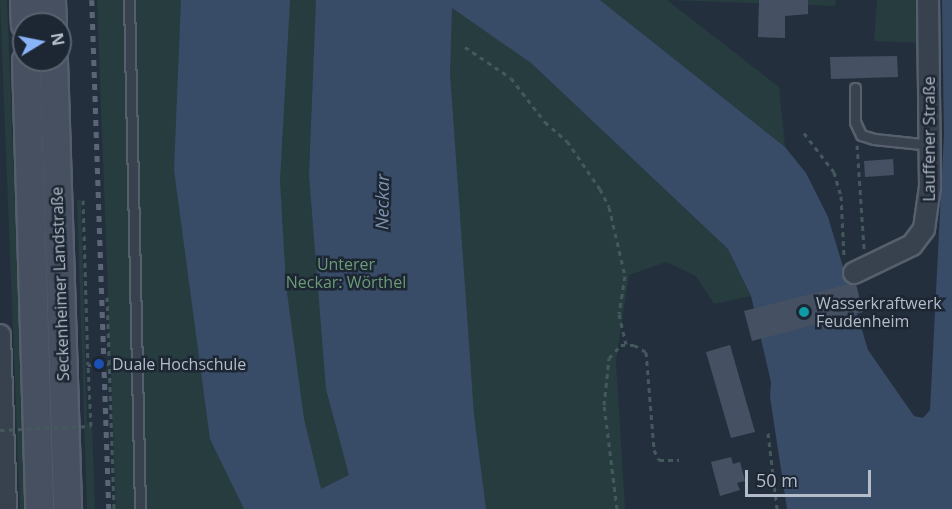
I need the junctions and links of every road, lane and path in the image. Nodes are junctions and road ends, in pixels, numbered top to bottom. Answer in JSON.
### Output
{"nodes":[{"id":1,"x":129,"y":0,"type":"edge"},
{"id":2,"x":928,"y":0,"type":"edge"},
{"id":3,"x":465,"y":47,"type":"dead end"},
{"id":4,"x":26,"y":72,"type":"edge"},
{"id":5,"x":53,"y":72,"type":"edge"},
{"id":6,"x":855,"y":88,"type":"dead end"},
{"id":7,"x":855,"y":122,"type":"junction"},
{"id":8,"x":804,"y":133,"type":"dead end"},
{"id":9,"x":931,"y":145,"type":"junction"},
{"id":10,"x":84,"y":200,"type":"dead end"},
{"id":11,"x":865,"y":254,"type":"dead end"},
{"id":12,"x":850,"y":271,"type":"joint"},
{"id":13,"x":107,"y":297,"type":"dead end"},
{"id":14,"x":0,"y":335,"type":"edge"},
{"id":15,"x":626,"y":344,"type":"junction"},
{"id":16,"x":109,"y":364,"type":"junction"},
{"id":17,"x":88,"y":365,"type":"junction"},
{"id":18,"x":1,"y":381,"type":"edge"},
{"id":19,"x":0,"y":430,"type":"edge"},
{"id":20,"x":768,"y":433,"type":"dead end"},
{"id":21,"x":679,"y":460,"type":"dead end"},
{"id":22,"x":6,"y":509,"type":"edge"},
{"id":23,"x":39,"y":509,"type":"edge"},
{"id":24,"x":67,"y":509,"type":"edge"},
{"id":25,"x":114,"y":509,"type":"edge"},
{"id":26,"x":140,"y":509,"type":"edge"},
{"id":27,"x":617,"y":509,"type":"edge"},
{"id":28,"x":777,"y":509,"type":"edge"}],
"edges":[{"from":1,"to":26,"type":"lane"},
{"from":2,"to":9,"type":"street","name":"Lauffener Straße"},
{"from":3,"to":15,"type":"path"},
{"from":4,"to":23,"type":"main road","name":"Seckenheimer Landstraße"},
{"from":5,"to":24,"type":"main road","name":"Seckenheimer Landstraße"},
{"from":6,"to":7,"type":"lane"},
{"from":7,"to":9,"type":"lane"},
{"from":7,"to":11,"type":"path"},
{"from":8,"to":12,"type":"path"},
{"from":9,"to":12,"type":"street","name":"Lauffener Straße"},
{"from":10,"to":17,"type":"path"},
{"from":13,"to":16,"type":"path"},
{"from":14,"to":18,"type":"street"},
{"from":15,"to":21,"type":"path"},
{"from":15,"to":27,"type":"path"},
{"from":16,"to":17,"type":"path"},
{"from":16,"to":25,"type":"path"},
{"from":17,"to":19,"type":"path","bridge":true},
{"from":18,"to":22,"type":"street"},
{"from":20,"to":28,"type":"path"}]}
